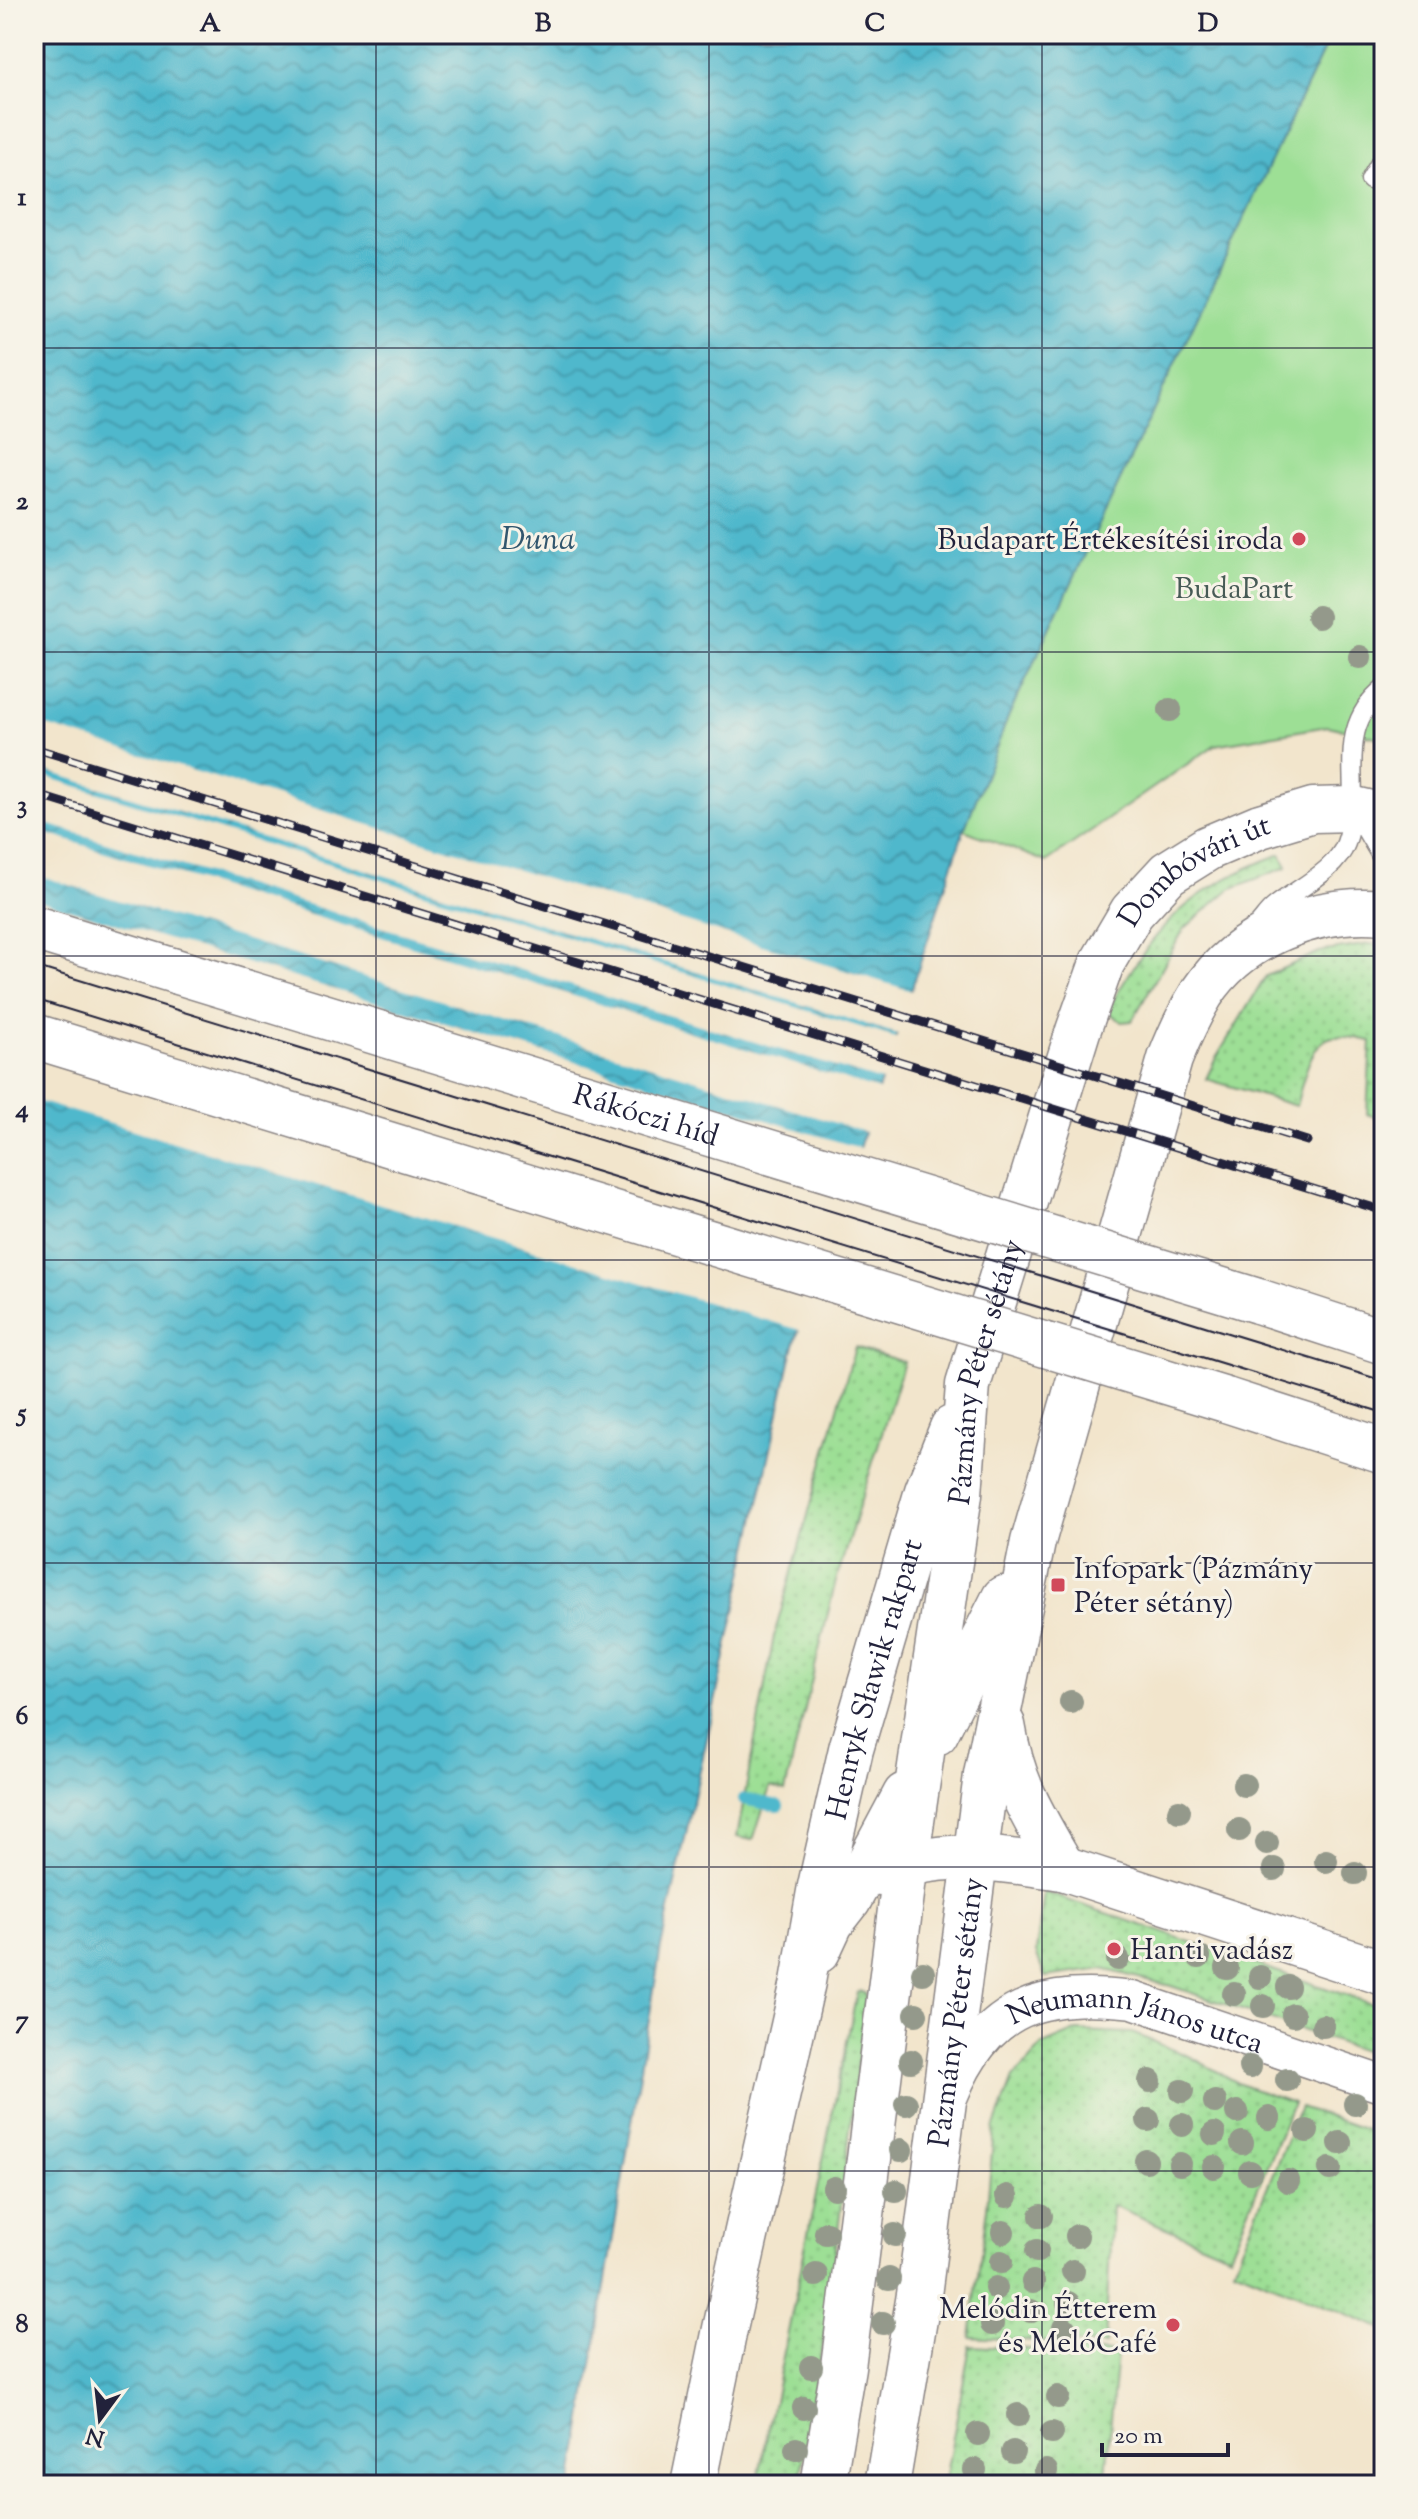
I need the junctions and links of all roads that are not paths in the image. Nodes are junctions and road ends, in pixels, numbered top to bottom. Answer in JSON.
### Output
{"nodes":[{"id":1,"x":1384,"y":156,"type":"edge"},
{"id":2,"x":1370,"y":180,"type":"dead end"},
{"id":3,"x":1384,"y":689,"type":"edge"},
{"id":4,"x":1369,"y":813,"type":"edge"},
{"id":5,"x":1384,"y":861,"type":"edge"},
{"id":6,"x":1384,"y":912,"type":"edge"},
{"id":7,"x":34,"y":928,"type":"edge"},
{"id":8,"x":1215,"y":978,"type":"junction"},
{"id":9,"x":1078,"y":1031,"type":"joint"},
{"id":10,"x":34,"y":1036,"type":"edge"},
{"id":11,"x":1384,"y":1342,"type":"edge"},
{"id":12,"x":968,"y":1385,"type":"junction"},
{"id":13,"x":1384,"y":1451,"type":"edge"},
{"id":14,"x":1033,"y":1542,"type":"junction"},
{"id":15,"x":999,"y":1699,"type":"junction"},
{"id":16,"x":919,"y":1767,"type":"junction"},
{"id":17,"x":975,"y":1858,"type":"junction"},
{"id":18,"x":906,"y":1862,"type":"junction"},
{"id":19,"x":1063,"y":1868,"type":"junction"},
{"id":20,"x":849,"y":1900,"type":"junction"},
{"id":21,"x":1384,"y":1973,"type":"edge"},
{"id":22,"x":803,"y":1982,"type":"junction"},
{"id":23,"x":1384,"y":2085,"type":"edge"},
{"id":24,"x":940,"y":2119,"type":"junction"},
{"id":25,"x":693,"y":2485,"type":"edge"},
{"id":26,"x":823,"y":2485,"type":"edge"},
{"id":27,"x":887,"y":2485,"type":"edge"}],
"edges":[{"from":1,"to":2,"type":"lane"},
{"from":3,"to":4,"type":"lane"},
{"from":4,"to":5,"type":"lane"},
{"from":4,"to":8,"type":"lane"},
{"from":4,"to":9,"type":"main road","name":"Dombóvári út"},
{"from":6,"to":8,"type":"main road"},
{"from":7,"to":11,"type":"main road","name":"Rákóczi híd","bridge":true},
{"from":8,"to":14,"type":"main road","name":"Pázmány Péter sétány"},
{"from":9,"to":12,"type":"main road","name":"Pázmány Péter sétány"},
{"from":10,"to":13,"type":"main road","bridge":true},
{"from":12,"to":16,"type":"main road","name":"Pázmány Péter sétány"},
{"from":12,"to":22,"type":"main road","name":"Henryk Sławik rakpart"},
{"from":14,"to":15,"type":"main road","name":"Pázmány Péter sétány"},
{"from":14,"to":16,"type":"main road","name":"Pázmány Péter sétány"},
{"from":15,"to":17,"type":"main road","name":"Pázmány Péter sétány"},
{"from":15,"to":19,"type":"main road"},
{"from":16,"to":18,"type":"main road","name":"Pázmány Péter sétány"},
{"from":16,"to":20,"type":"main road","name":"Henryk Sławik rakpart"},
{"from":17,"to":18,"type":"main road"},
{"from":17,"to":19,"type":"main road"},
{"from":17,"to":24,"type":"main road","name":"Pázmány Péter sétány"},
{"from":18,"to":20,"type":"main road"},
{"from":18,"to":26,"type":"main road","name":"Pázmány Péter sétány"},
{"from":19,"to":21,"type":"main road"},
{"from":20,"to":22,"type":"main road","name":"Henryk Sławik rakpart"},
{"from":22,"to":25,"type":"main road","name":"Henryk Sławik rakpart"},
{"from":23,"to":24,"type":"street","name":"Neumann János utca"},
{"from":24,"to":27,"type":"main road","name":"Pázmány Péter sétány"}]}
